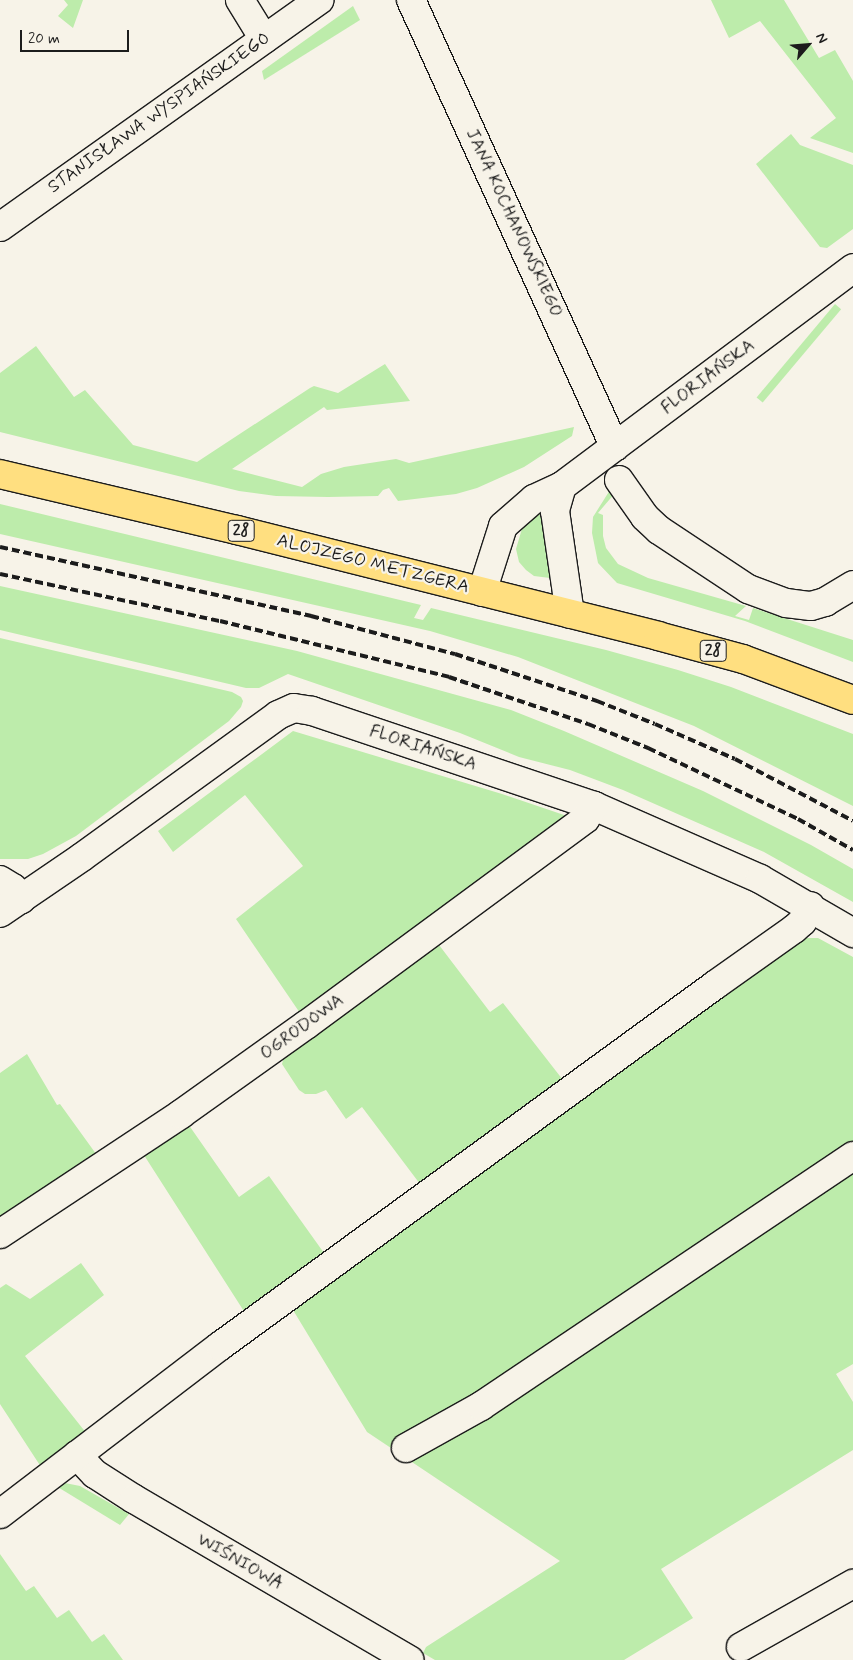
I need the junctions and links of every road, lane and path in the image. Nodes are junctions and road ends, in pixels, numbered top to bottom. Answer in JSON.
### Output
{"nodes":[{"id":1,"x":240,"y":0,"type":"edge"},
{"id":2,"x":319,"y":0,"type":"edge"},
{"id":3,"x":412,"y":0,"type":"edge"},
{"id":4,"x":264,"y":39,"type":"junction"},
{"id":5,"x":0,"y":227,"type":"edge"},
{"id":6,"x":853,"y":268,"type":"edge"},
{"id":7,"x":615,"y":447,"type":"junction"},
{"id":8,"x":0,"y":474,"type":"edge"},
{"id":9,"x":620,"y":480,"type":"dead end"},
{"id":10,"x":562,"y":486,"type":"junction"},
{"id":11,"x":853,"y":585,"type":"edge"},
{"id":12,"x":482,"y":592,"type":"junction"},
{"id":13,"x":570,"y":614,"type":"junction"},
{"id":14,"x":853,"y":700,"type":"edge"},
{"id":15,"x":594,"y":806,"type":"junction"},
{"id":16,"x":0,"y":880,"type":"edge"},
{"id":17,"x":10,"y":906,"type":"edge"},
{"id":18,"x":810,"y":906,"type":"junction"},
{"id":19,"x":853,"y":933,"type":"edge"},
{"id":20,"x":853,"y":1156,"type":"edge"},
{"id":21,"x":0,"y":1234,"type":"edge"},
{"id":22,"x":406,"y":1448,"type":"dead end"},
{"id":23,"x":77,"y":1455,"type":"junction"},
{"id":24,"x":0,"y":1514,"type":"edge"},
{"id":25,"x":853,"y":1584,"type":"edge"},
{"id":26,"x":741,"y":1647,"type":"dead end"},
{"id":27,"x":408,"y":1660,"type":"edge"}],
"edges":[{"from":1,"to":4,"type":"street"},
{"from":2,"to":4,"type":"street","name":"STANISŁAWA WYSPIAŃSKIEGO"},
{"from":3,"to":7,"type":"street","name":"JANA KOCHANOWSKIEGO"},
{"from":4,"to":5,"type":"street","name":"STANISŁAWA WYSPIAŃSKIEGO"},
{"from":6,"to":7,"type":"street","name":"FLORIAŃSKA"},
{"from":7,"to":10,"type":"street","name":"FLORIAŃSKA"},
{"from":8,"to":12,"type":"main road","name":"ALOJZEGO METZGERA","number":"28"},
{"from":9,"to":11,"type":"street"},
{"from":10,"to":12,"type":"street","name":"FLORIAŃSKA"},
{"from":10,"to":13,"type":"street"},
{"from":12,"to":13,"type":"main road","name":"ALOJZEGO METZGERA","number":"28"},
{"from":13,"to":14,"type":"main road","number":"28"},
{"from":15,"to":17,"type":"street","name":"FLORIAŃSKA"},
{"from":15,"to":18,"type":"street","name":"FLORIAŃSKA"},
{"from":15,"to":21,"type":"street","name":"OGRODOWA"},
{"from":16,"to":17,"type":"street"},
{"from":18,"to":19,"type":"street","name":"FLORIAŃSKA"},
{"from":18,"to":23,"type":"street"},
{"from":20,"to":22,"type":"street"},
{"from":23,"to":24,"type":"street"},
{"from":23,"to":27,"type":"street","name":"WIŚNIOWA"},
{"from":25,"to":26,"type":"street"}]}
